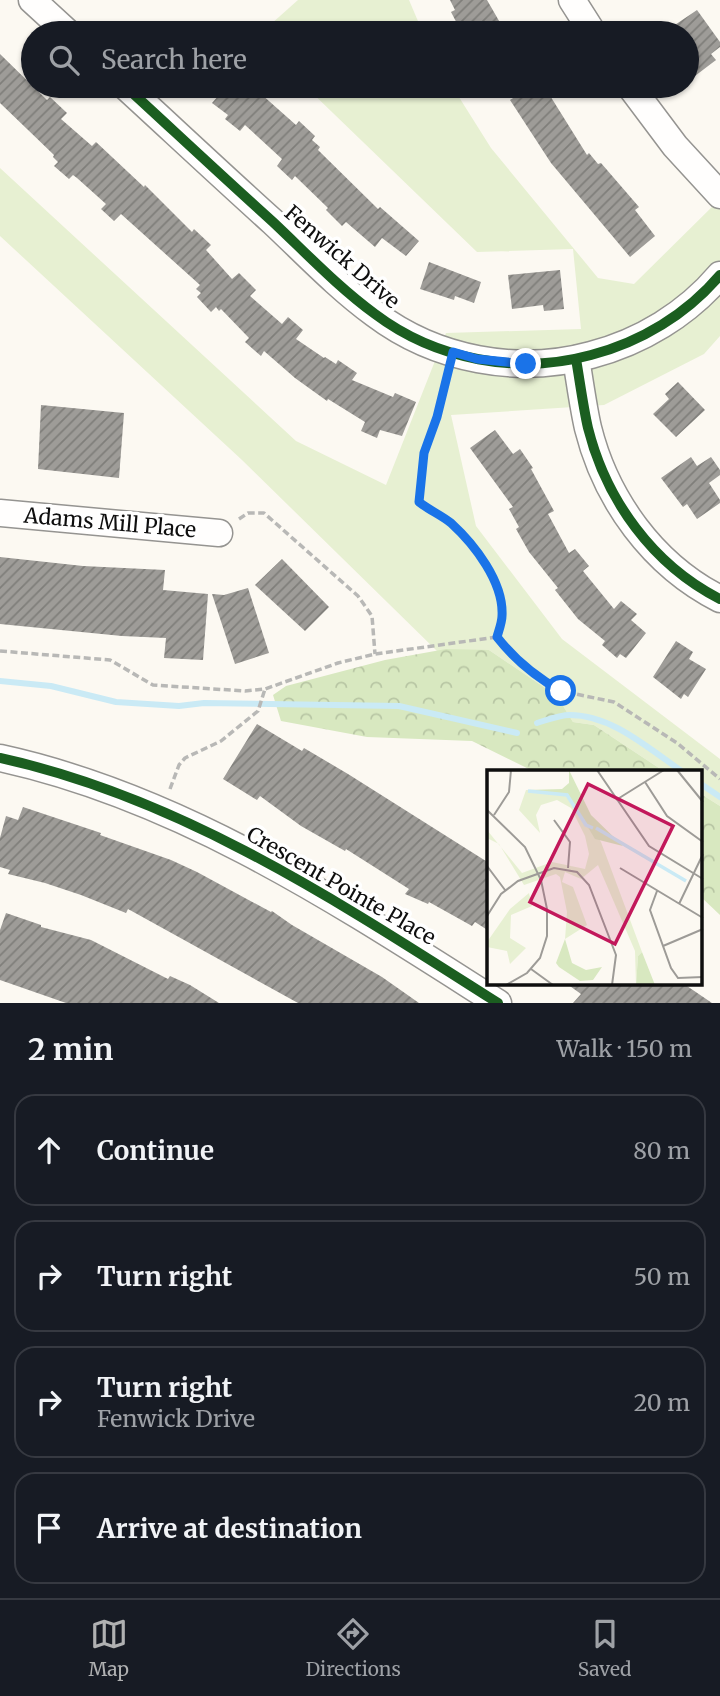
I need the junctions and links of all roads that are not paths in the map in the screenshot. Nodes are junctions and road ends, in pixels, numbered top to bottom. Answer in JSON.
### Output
{"nodes":[{"id":1,"x":572,"y":0,"type":"edge"},
{"id":2,"x":585,"y":21,"type":"edge"},
{"id":3,"x":138,"y":98,"type":"edge"},
{"id":4,"x":639,"y":98,"type":"edge"},
{"id":5,"x":720,"y":195,"type":"edge"},
{"id":6,"x":720,"y":275,"type":"edge"},
{"id":7,"x":576,"y":359,"type":"junction"},
{"id":8,"x":0,"y":513,"type":"edge"},
{"id":9,"x":219,"y":533,"type":"road end"},
{"id":10,"x":720,"y":599,"type":"edge"},
{"id":11,"x":0,"y":758,"type":"edge"},
{"id":12,"x":481,"y":999,"type":"edge"}],
"edges":[{"from":1,"to":2,"type":"street"},
{"from":3,"to":7,"type":"street","name":"Fenwick Drive"},
{"from":4,"to":5,"type":"street"},
{"from":6,"to":7,"type":"street","name":"Fenwick Drive"},
{"from":7,"to":10,"type":"street"},
{"from":8,"to":9,"type":"street","name":"Adams Mill Place"},
{"from":11,"to":12,"type":"street","name":"Crescent Pointe Place"}]}
